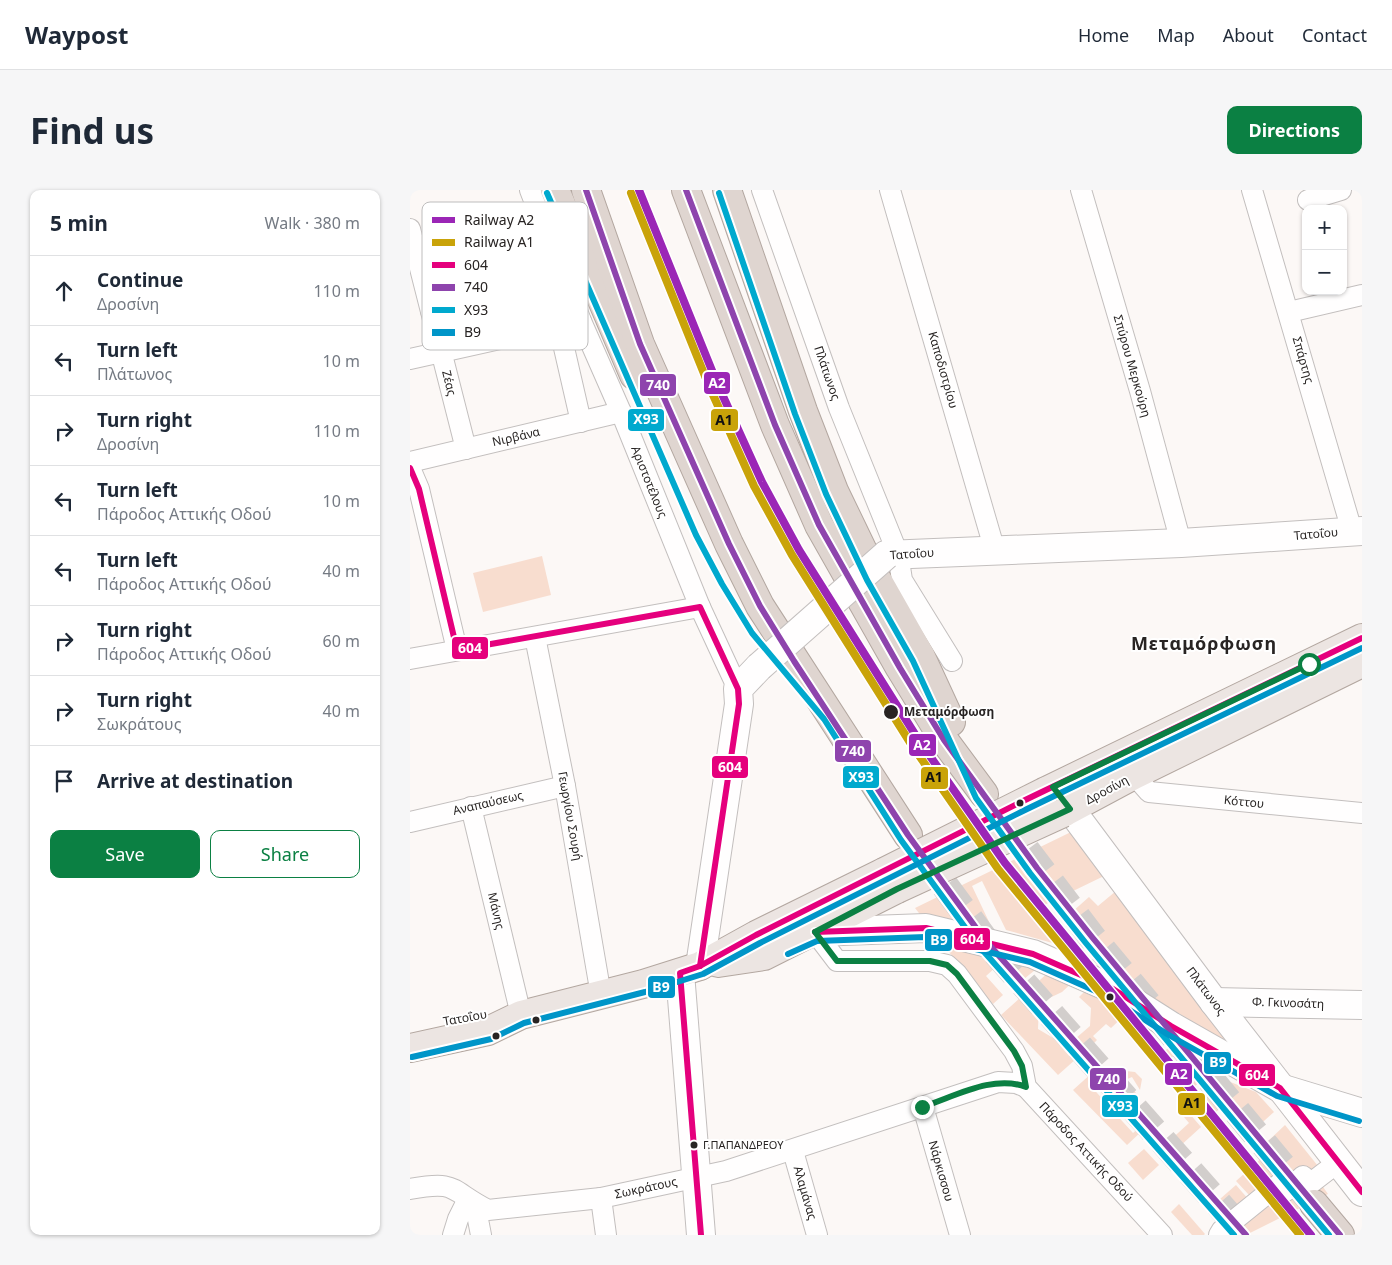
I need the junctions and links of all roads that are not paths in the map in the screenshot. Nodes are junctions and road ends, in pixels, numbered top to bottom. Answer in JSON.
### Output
{"nodes":[{"id":1,"x":530,"y":190,"type":"edge"},
{"id":2,"x":555,"y":190,"type":"edge"},
{"id":3,"x":586,"y":190,"type":"edge"},
{"id":4,"x":686,"y":190,"type":"edge"},
{"id":5,"x":727,"y":190,"type":"edge"},
{"id":6,"x":762,"y":190,"type":"edge"},
{"id":7,"x":890,"y":190,"type":"edge"},
{"id":8,"x":1081,"y":190,"type":"edge"},
{"id":9,"x":1252,"y":190,"type":"edge"},
{"id":10,"x":1341,"y":190,"type":"edge"},
{"id":11,"x":1308,"y":200,"type":"dead end"},
{"id":12,"x":535,"y":202,"type":"edge"},
{"id":13,"x":560,"y":202,"type":"edge"},
{"id":14,"x":410,"y":229,"type":"edge"},
{"id":15,"x":588,"y":267,"type":"edge"},
{"id":16,"x":422,"y":276,"type":"edge"},
{"id":17,"x":1362,"y":295,"type":"edge"},
{"id":18,"x":1289,"y":312,"type":"junction"},
{"id":19,"x":588,"y":337,"type":"edge"},
{"id":20,"x":451,"y":350,"type":"edge"},
{"id":21,"x":564,"y":350,"type":"edge"},
{"id":22,"x":442,"y":352,"type":"junction"},
{"id":23,"x":410,"y":359,"type":"edge"},
{"id":24,"x":621,"y":412,"type":"junction"},
{"id":25,"x":581,"y":422,"type":"junction"},
{"id":26,"x":466,"y":449,"type":"junction"},
{"id":27,"x":410,"y":462,"type":"edge"},
{"id":28,"x":410,"y":468,"type":"edge"},
{"id":29,"x":1357,"y":531,"type":"edge"},
{"id":30,"x":1181,"y":544,"type":"junction"},
{"id":31,"x":995,"y":550,"type":"junction"},
{"id":32,"x":892,"y":554,"type":"junction"},
{"id":33,"x":700,"y":606,"type":"junction"},
{"id":34,"x":535,"y":637,"type":"junction"},
{"id":35,"x":1362,"y":638,"type":"edge"},
{"id":36,"x":457,"y":650,"type":"junction"},
{"id":37,"x":410,"y":659,"type":"edge"},
{"id":38,"x":952,"y":661,"type":"dead end"},
{"id":39,"x":1362,"y":663,"type":"edge"},
{"id":40,"x":738,"y":689,"type":"junction"},
{"id":41,"x":831,"y":714,"type":"junction"},
{"id":42,"x":1134,"y":775,"type":"junction"},
{"id":43,"x":565,"y":786,"type":"junction"},
{"id":44,"x":1049,"y":789,"type":"junction"},
{"id":45,"x":471,"y":807,"type":"junction"},
{"id":46,"x":1067,"y":811,"type":"junction"},
{"id":47,"x":1362,"y":813,"type":"edge"},
{"id":48,"x":410,"y":822,"type":"edge"},
{"id":49,"x":908,"y":834,"type":"tunnel mouth"},
{"id":50,"x":891,"y":881,"type":"junction"},
{"id":51,"x":815,"y":932,"type":"junction"},
{"id":52,"x":690,"y":970,"type":"junction"},
{"id":53,"x":601,"y":995,"type":"junction"},
{"id":54,"x":1214,"y":1002,"type":"junction"},
{"id":55,"x":1362,"y":1005,"type":"edge"},
{"id":56,"x":521,"y":1015,"type":"junction"},
{"id":57,"x":410,"y":1029,"type":"edge"},
{"id":58,"x":410,"y":1048,"type":"edge"},
{"id":59,"x":1026,"y":1087,"type":"junction"},
{"id":60,"x":1280,"y":1088,"type":"junction"},
{"id":61,"x":922,"y":1107,"type":"junction"},
{"id":62,"x":1362,"y":1113,"type":"edge"},
{"id":63,"x":793,"y":1151,"type":"junction"},
{"id":64,"x":1337,"y":1163,"type":"junction"},
{"id":65,"x":695,"y":1178,"type":"junction"},
{"id":66,"x":410,"y":1189,"type":"edge"},
{"id":67,"x":1362,"y":1192,"type":"edge"},
{"id":68,"x":601,"y":1198,"type":"junction"},
{"id":69,"x":472,"y":1201,"type":"junction"},
{"id":70,"x":1314,"y":1204,"type":"tunnel mouth"},
{"id":71,"x":453,"y":1235,"type":"edge"},
{"id":72,"x":481,"y":1235,"type":"edge"},
{"id":73,"x":606,"y":1235,"type":"edge"},
{"id":74,"x":701,"y":1235,"type":"edge"},
{"id":75,"x":817,"y":1235,"type":"edge"},
{"id":76,"x":960,"y":1235,"type":"edge"},
{"id":77,"x":1162,"y":1235,"type":"edge"},
{"id":78,"x":1219,"y":1235,"type":"edge"},
{"id":79,"x":1340,"y":1235,"type":"edge"}],
"edges":[{"from":1,"to":12,"type":"street","name":"Αριστοτέλους"},
{"from":2,"to":13,"type":"highway"},
{"from":3,"to":41,"type":"highway"},
{"from":4,"to":5,"type":"highway"},
{"from":6,"to":32,"type":"street","name":"Πλάτωνος"},
{"from":7,"to":31,"type":"street","name":"Καποδιστρίου"},
{"from":8,"to":30,"type":"street","name":"Σπύρου Μερκούρη"},
{"from":9,"to":18,"type":"street","name":"Σπάρτης"},
{"from":10,"to":11,"type":"street"},
{"from":14,"to":16,"type":"street","name":"Ζέας"},
{"from":15,"to":41,"type":"highway"},
{"from":17,"to":18,"type":"street"},
{"from":18,"to":29,"type":"street","name":"Σπάρτης"},
{"from":19,"to":24,"type":"street","name":"Αριστοτέλους"},
{"from":20,"to":22,"type":"street"},
{"from":21,"to":25,"type":"street"},
{"from":22,"to":23,"type":"street"},
{"from":22,"to":26,"type":"street","name":"Ζέας"},
{"from":24,"to":25,"type":"street","name":"Νιρβάνα"},
{"from":24,"to":33,"type":"street","name":"Αριστοτέλους"},
{"from":25,"to":26,"type":"street","name":"Νιρβάνα"},
{"from":26,"to":27,"type":"street","name":"Νιρβάνα"},
{"from":28,"to":36,"type":"street"},
{"from":29,"to":30,"type":"street","name":"Τατοΐου"},
{"from":30,"to":31,"type":"street","name":"Τατοΐου"},
{"from":31,"to":32,"type":"street","name":"Τατοΐου"},
{"from":32,"to":38,"type":"street","name":"Πλάτωνος"},
{"from":32,"to":40,"type":"street","name":"Τατοΐου","bridge":true},
{"from":33,"to":34,"type":"street"},
{"from":33,"to":40,"type":"street","name":"Αριστοτέλους"},
{"from":34,"to":36,"type":"street"},
{"from":34,"to":43,"type":"street","name":"Γεωργίου Σουρή"},
{"from":35,"to":44,"type":"main road","name":"Δροσίνη"},
{"from":36,"to":37,"type":"street"},
{"from":39,"to":42,"type":"main road","name":"Δροσίνη"},
{"from":40,"to":52,"type":"street"},
{"from":41,"to":49,"type":"highway"},
{"from":42,"to":46,"type":"main road","name":"Δροσίνη"},
{"from":42,"to":47,"type":"street","name":"Κόττου"},
{"from":43,"to":45,"type":"street","name":"Αναπαύσεως"},
{"from":43,"to":53,"type":"street","name":"Γεωργίου Σουρή"},
{"from":44,"to":46,"type":"street","name":"Πλάτωνος"},
{"from":44,"to":50,"type":"main road","name":"Δροσίνη","bridge":true},
{"from":45,"to":48,"type":"street","name":"Αναπαύσεως"},
{"from":45,"to":56,"type":"street","name":"Μάνης"},
{"from":46,"to":50,"type":"main road","name":"Δροσίνη","bridge":true},
{"from":46,"to":54,"type":"street","name":"Πλάτωνος"},
{"from":50,"to":51,"type":"main road","name":"Δροσίνη"},
{"from":50,"to":52,"type":"main road","name":"Δροσίνη"},
{"from":51,"to":52,"type":"main road","name":"Δροσίνη"},
{"from":51,"to":59,"type":"street","name":"Πάροδος Αττικής Οδού"},
{"from":51,"to":60,"type":"street"},
{"from":52,"to":53,"type":"main road","name":"Τατοΐου"},
{"from":52,"to":65,"type":"street"},
{"from":53,"to":56,"type":"main road","name":"Τατοΐου"},
{"from":54,"to":55,"type":"street","name":"Φ. Γκινοσάτη"},
{"from":54,"to":60,"type":"street","name":"Πλάτωνος"},
{"from":56,"to":57,"type":"main road","name":"Τατοΐου"},
{"from":56,"to":58,"type":"main road","name":"Τατοΐου"},
{"from":59,"to":61,"type":"street","name":"Σωκράτους"},
{"from":59,"to":77,"type":"street","name":"Πάροδος Αττικής Οδού"},
{"from":60,"to":62,"type":"street"},
{"from":60,"to":64,"type":"street","name":"Πλάτωνος"},
{"from":61,"to":63,"type":"street","name":"Σωκράτους"},
{"from":61,"to":76,"type":"street","name":"Νάρκισσου"},
{"from":63,"to":65,"type":"street","name":"Σωκράτους"},
{"from":63,"to":75,"type":"street","name":"Αλαμάνας"},
{"from":64,"to":67,"type":"street","name":"Πλάτωνος"},
{"from":64,"to":78,"type":"street"},
{"from":65,"to":68,"type":"street","name":"Σωκράτους"},
{"from":65,"to":74,"type":"street"},
{"from":66,"to":69,"type":"street","name":"Σωκράτους"},
{"from":68,"to":69,"type":"street","name":"Σωκράτους"},
{"from":68,"to":73,"type":"street"},
{"from":69,"to":71,"type":"street"},
{"from":69,"to":72,"type":"street"},
{"from":70,"to":79,"type":"highway"}]}
